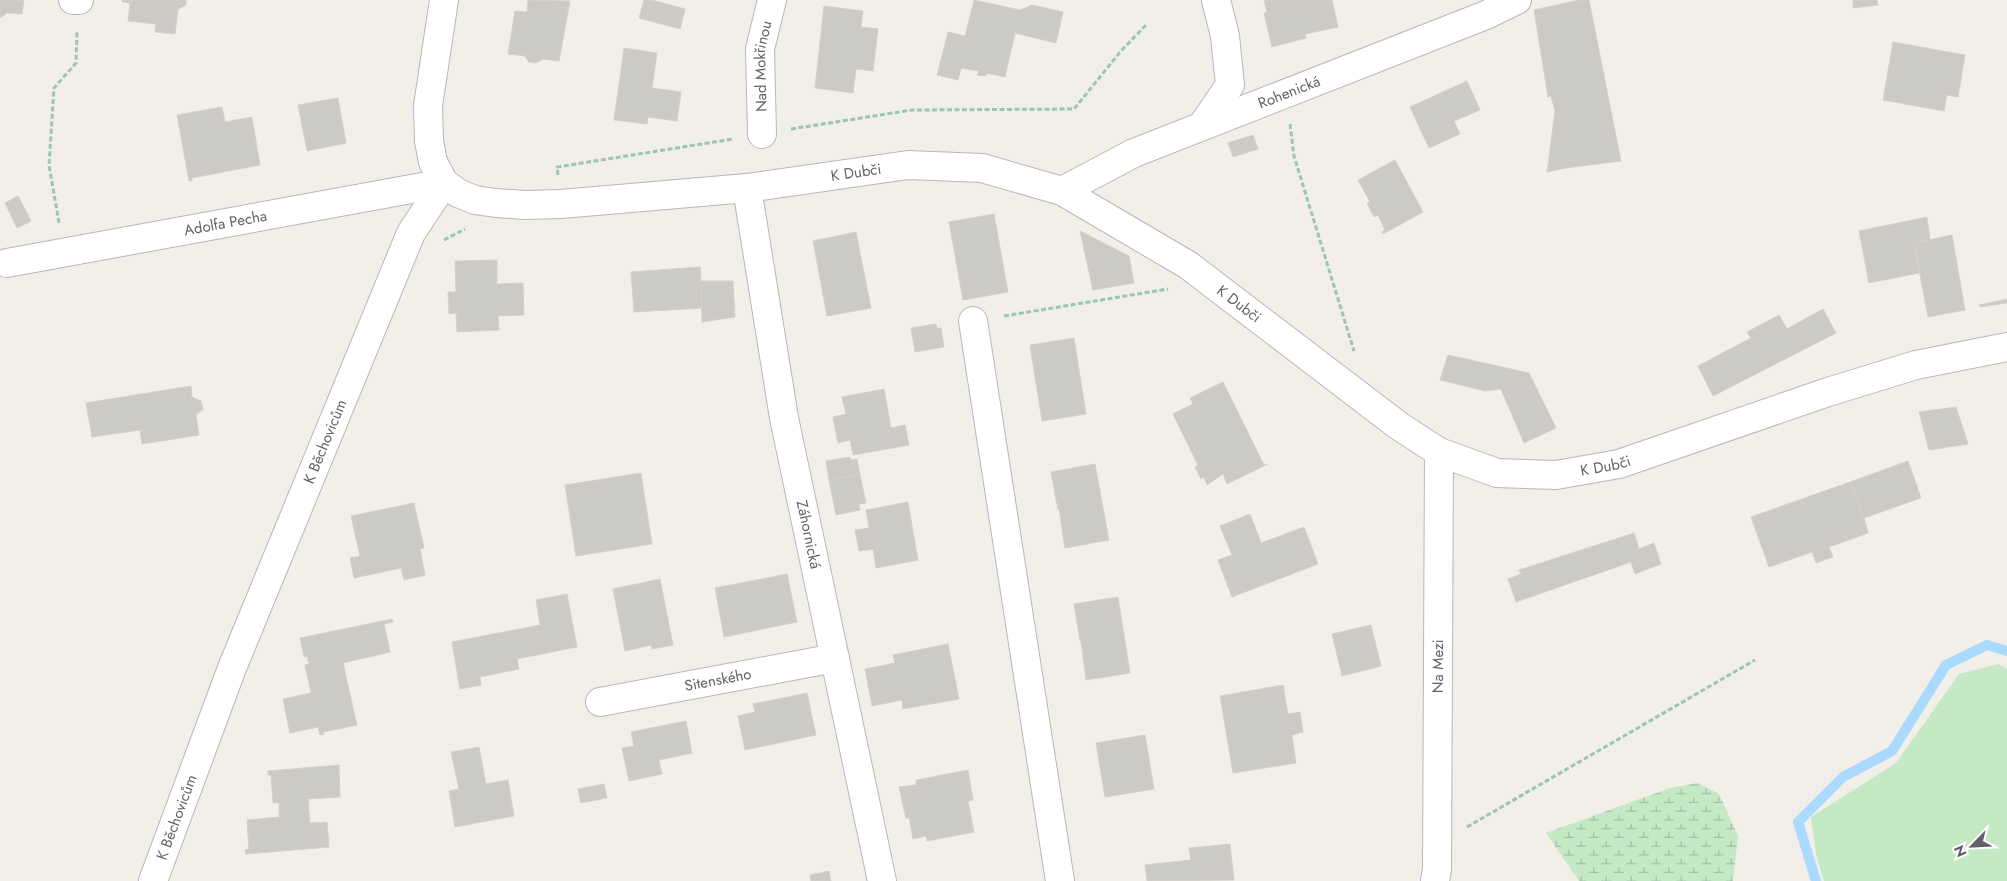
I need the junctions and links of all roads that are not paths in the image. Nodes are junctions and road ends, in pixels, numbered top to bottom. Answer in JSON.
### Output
{"nodes":[{"id":1,"x":73,"y":0,"type":"edge"},
{"id":2,"x":78,"y":0,"type":"edge"},
{"id":3,"x":444,"y":0,"type":"edge"},
{"id":4,"x":772,"y":0,"type":"edge"},
{"id":5,"x":1216,"y":0,"type":"edge"},
{"id":6,"x":1517,"y":0,"type":"edge"},
{"id":7,"x":1202,"y":126,"type":"junction"},
{"id":8,"x":762,"y":134,"type":"road end"},
{"id":9,"x":444,"y":183,"type":"junction"},
{"id":10,"x":747,"y":188,"type":"junction"},
{"id":11,"x":1062,"y":191,"type":"junction"},
{"id":12,"x":7,"y":262,"type":"dead end"},
{"id":13,"x":973,"y":321,"type":"road end"},
{"id":14,"x":2007,"y":347,"type":"edge"},
{"id":15,"x":1439,"y":452,"type":"junction"},
{"id":16,"x":835,"y":658,"type":"junction"},
{"id":17,"x":600,"y":702,"type":"dead end"},
{"id":18,"x":152,"y":881,"type":"edge"},
{"id":19,"x":882,"y":881,"type":"edge"},
{"id":20,"x":1060,"y":881,"type":"edge"},
{"id":21,"x":1435,"y":881,"type":"edge"}],
"edges":[{"from":1,"to":2,"type":"street"},
{"from":3,"to":9,"type":"street"},
{"from":4,"to":8,"type":"street","name":"Nad Mokřinou"},
{"from":5,"to":7,"type":"street"},
{"from":6,"to":7,"type":"street","name":"Rohenická"},
{"from":7,"to":11,"type":"street","name":"Rohenická"},
{"from":9,"to":10,"type":"street","name":"K Dubči"},
{"from":9,"to":12,"type":"street","name":"Adolfa Pecha"},
{"from":9,"to":18,"type":"street","name":"K Běchovicům"},
{"from":10,"to":11,"type":"street","name":"K Dubči"},
{"from":10,"to":16,"type":"street","name":"Záhornická"},
{"from":11,"to":15,"type":"street","name":"K Dubči"},
{"from":13,"to":20,"type":"street"},
{"from":14,"to":15,"type":"street","name":"K Dubči"},
{"from":15,"to":21,"type":"street","name":"Na Mezi"},
{"from":16,"to":17,"type":"street","name":"Sitenského"},
{"from":16,"to":19,"type":"street","name":"Záhornická"}]}
